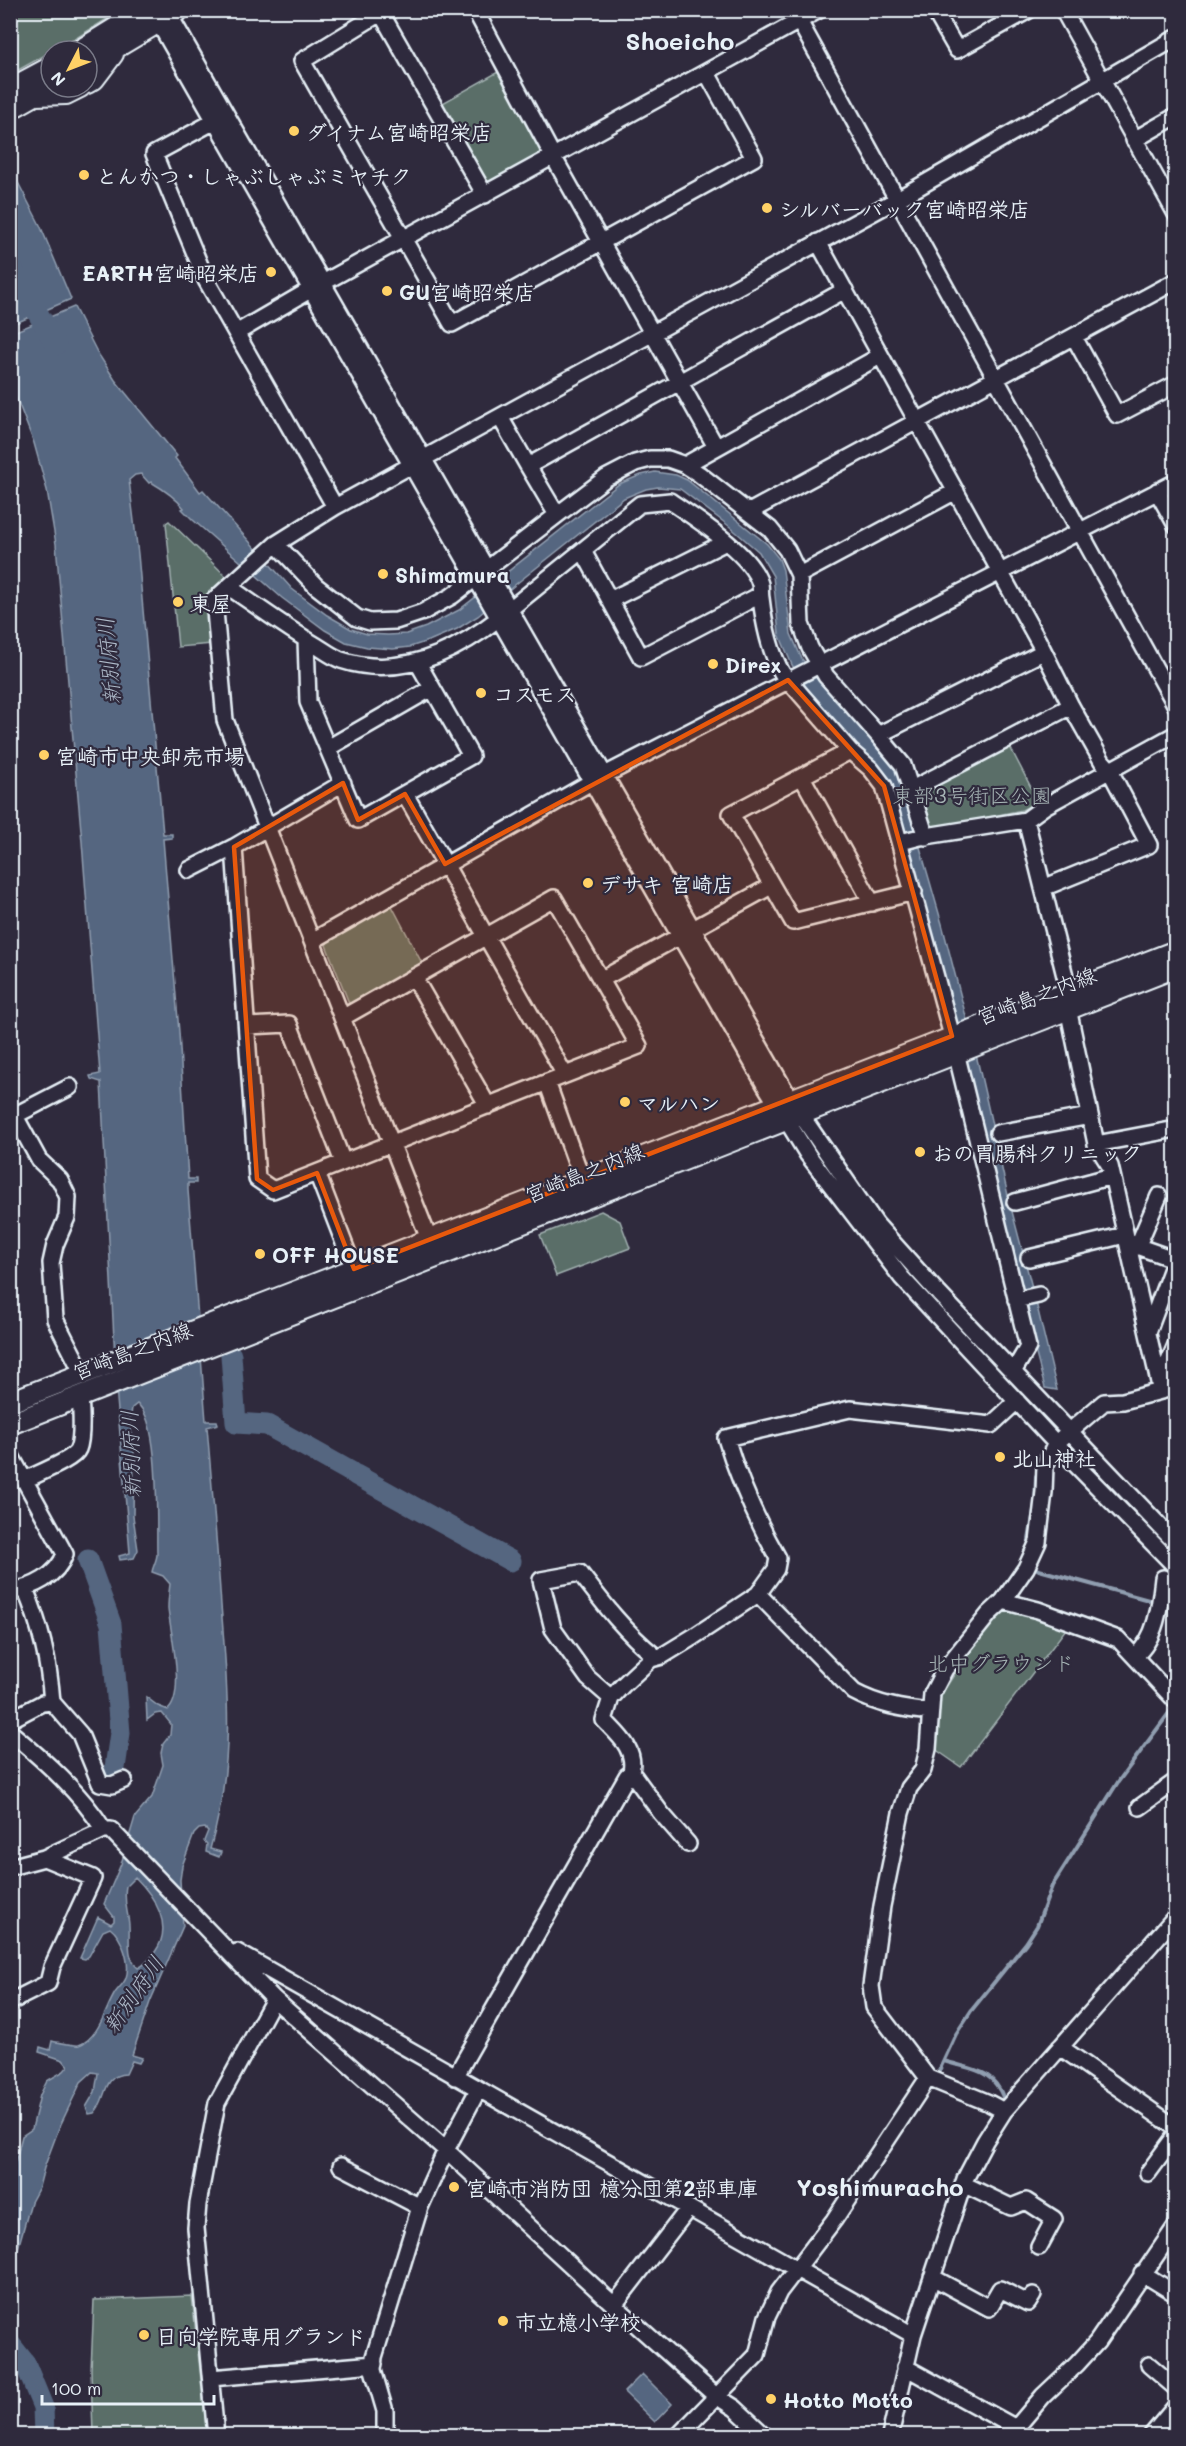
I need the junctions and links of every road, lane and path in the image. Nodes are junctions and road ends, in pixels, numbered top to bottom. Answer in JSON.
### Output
{"nodes":[{"id":1,"x":475,"y":10,"type":"edge"},
{"id":2,"x":819,"y":10,"type":"edge"},
{"id":3,"x":934,"y":10,"type":"edge"},
{"id":4,"x":1029,"y":10,"type":"edge"},
{"id":5,"x":1063,"y":10,"type":"edge"},
{"id":6,"x":383,"y":12,"type":"edge"},
{"id":7,"x":162,"y":14,"type":"edge"},
{"id":8,"x":796,"y":16,"type":"edge"},
{"id":9,"x":1176,"y":38,"type":"edge"},
{"id":10,"x":99,"y":42,"type":"edge"},
{"id":11,"x":118,"y":47,"type":"junction"},
{"id":12,"x":99,"y":58,"type":"edge"},
{"id":13,"x":99,"y":72,"type":"edge"},
{"id":14,"x":39,"y":73,"type":"edge"},
{"id":15,"x":707,"y":73,"type":"junction"},
{"id":16,"x":1101,"y":80,"type":"junction"},
{"id":17,"x":10,"y":89,"type":"edge"},
{"id":18,"x":39,"y":93,"type":"edge"},
{"id":19,"x":10,"y":110,"type":"edge"},
{"id":20,"x":1176,"y":116,"type":"edge"},
{"id":21,"x":213,"y":122,"type":"junction"},
{"id":22,"x":1134,"y":140,"type":"junction"},
{"id":23,"x":554,"y":158,"type":"junction"},
{"id":24,"x":485,"y":195,"type":"junction"},
{"id":25,"x":896,"y":200,"type":"junction"},
{"id":26,"x":1176,"y":214,"type":"edge"},
{"id":27,"x":404,"y":239,"type":"junction"},
{"id":28,"x":602,"y":242,"type":"junction"},
{"id":29,"x":818,"y":242,"type":"junction"},
{"id":30,"x":1176,"y":281,"type":"edge"},
{"id":31,"x":317,"y":287,"type":"junction"},
{"id":32,"x":844,"y":290,"type":"junction"},
{"id":33,"x":653,"y":332,"type":"junction"},
{"id":34,"x":236,"y":333,"type":"junction"},
{"id":35,"x":1074,"y":337,"type":"junction"},
{"id":36,"x":880,"y":356,"type":"junction"},
{"id":37,"x":996,"y":380,"type":"junction"},
{"id":38,"x":681,"y":382,"type":"junction"},
{"id":39,"x":1176,"y":384,"type":"edge"},
{"id":40,"x":500,"y":417,"type":"junction"},
{"id":41,"x":917,"y":421,"type":"junction"},
{"id":42,"x":716,"y":447,"type":"junction"},
{"id":43,"x":419,"y":462,"type":"junction"},
{"id":44,"x":685,"y":465,"type":"junction"},
{"id":45,"x":528,"y":466,"type":"junction"},
{"id":46,"x":1176,"y":482,"type":"edge"},
{"id":47,"x":956,"y":490,"type":"junction"},
{"id":48,"x":1157,"y":491,"type":"junction"},
{"id":49,"x":335,"y":507,"type":"junction"},
{"id":50,"x":749,"y":512,"type":"junction"},
{"id":51,"x":557,"y":516,"type":"junction"},
{"id":52,"x":1176,"y":525,"type":"edge"},
{"id":53,"x":1079,"y":532,"type":"junction"},
{"id":54,"x":726,"y":542,"type":"junction"},
{"id":55,"x":270,"y":549,"type":"junction"},
{"id":56,"x":583,"y":550,"type":"junction"},
{"id":57,"x":1000,"y":573,"type":"junction"},
{"id":58,"x":799,"y":575,"type":"junction"},
{"id":59,"x":483,"y":576,"type":"junction"},
{"id":60,"x":229,"y":586,"type":"junction"},
{"id":61,"x":760,"y":595,"type":"junction"},
{"id":62,"x":610,"y":600,"type":"junction"},
{"id":63,"x":503,"y":610,"type":"junction"},
{"id":64,"x":306,"y":639,"type":"junction"},
{"id":65,"x":1043,"y":652,"type":"junction"},
{"id":66,"x":418,"y":663,"type":"junction"},
{"id":67,"x":816,"y":666,"type":"junction"},
{"id":68,"x":791,"y":679,"type":"junction"},
{"id":69,"x":432,"y":688,"type":"junction"},
{"id":70,"x":1071,"y":706,"type":"junction"},
{"id":71,"x":1176,"y":706,"type":"edge"},
{"id":72,"x":878,"y":735,"type":"junction"},
{"id":73,"x":1176,"y":735,"type":"edge"},
{"id":74,"x":328,"y":748,"type":"junction"},
{"id":75,"x":850,"y":752,"type":"junction"},
{"id":76,"x":1109,"y":770,"type":"junction"},
{"id":77,"x":801,"y":777,"type":"junction"},
{"id":78,"x":599,"y":778,"type":"junction"},
{"id":79,"x":343,"y":783,"type":"junction"},
{"id":80,"x":912,"y":789,"type":"junction"},
{"id":81,"x":405,"y":794,"type":"junction"},
{"id":82,"x":1026,"y":820,"type":"junction"},
{"id":83,"x":268,"y":828,"type":"junction"},
{"id":84,"x":923,"y":837,"type":"junction"},
{"id":85,"x":901,"y":843,"type":"junction"},
{"id":86,"x":234,"y":847,"type":"junction"},
{"id":87,"x":445,"y":864,"type":"junction"},
{"id":88,"x":189,"y":870,"type":"dead end"},
{"id":89,"x":771,"y":886,"type":"junction"},
{"id":90,"x":1043,"y":888,"type":"junction"},
{"id":91,"x":914,"y":892,"type":"junction"},
{"id":92,"x":872,"y":903,"type":"junction"},
{"id":93,"x":687,"y":932,"type":"junction"},
{"id":94,"x":487,"y":938,"type":"junction"},
{"id":95,"x":312,"y":941,"type":"junction"},
{"id":96,"x":1176,"y":951,"type":"edge"},
{"id":97,"x":1176,"y":967,"type":"edge"},
{"id":98,"x":415,"y":979,"type":"junction"},
{"id":99,"x":602,"y":979,"type":"junction"},
{"id":100,"x":1068,"y":1000,"type":"junction"},
{"id":101,"x":342,"y":1018,"type":"junction"},
{"id":102,"x":247,"y":1026,"type":"junction"},
{"id":103,"x":961,"y":1041,"type":"junction"},
{"id":104,"x":566,"y":1075,"type":"junction"},
{"id":105,"x":547,"y":1083,"type":"junction"},
{"id":106,"x":70,"y":1087,"type":"dead end"},
{"id":107,"x":488,"y":1106,"type":"junction"},
{"id":108,"x":788,"y":1108,"type":"junction"},
{"id":109,"x":1090,"y":1116,"type":"junction"},
{"id":110,"x":13,"y":1117,"type":"edge"},
{"id":111,"x":1176,"y":1129,"type":"edge"},
{"id":112,"x":998,"y":1133,"type":"dead end"},
{"id":113,"x":391,"y":1143,"type":"junction"},
{"id":114,"x":1096,"y":1144,"type":"junction"},
{"id":115,"x":343,"y":1162,"type":"junction"},
{"id":116,"x":317,"y":1173,"type":"junction"},
{"id":117,"x":1112,"y":1176,"type":"junction"},
{"id":118,"x":582,"y":1179,"type":"junction"},
{"id":119,"x":1159,"y":1196,"type":"dead end"},
{"id":120,"x":1015,"y":1202,"type":"dead end"},
{"id":121,"x":429,"y":1239,"type":"junction"},
{"id":122,"x":1130,"y":1241,"type":"junction"},
{"id":123,"x":1029,"y":1258,"type":"dead end"},
{"id":124,"x":1175,"y":1260,"type":"edge"},
{"id":125,"x":354,"y":1269,"type":"junction"},
{"id":126,"x":1039,"y":1295,"type":"dead end"},
{"id":127,"x":1016,"y":1300,"type":"junction"},
{"id":128,"x":1148,"y":1332,"type":"junction"},
{"id":129,"x":206,"y":1337,"type":"junction"},
{"id":130,"x":1176,"y":1345,"type":"edge"},
{"id":131,"x":88,"y":1371,"type":"junction"},
{"id":132,"x":1013,"y":1372,"type":"junction"},
{"id":133,"x":1165,"y":1387,"type":"edge"},
{"id":134,"x":80,"y":1396,"type":"junction"},
{"id":135,"x":1017,"y":1401,"type":"junction"},
{"id":136,"x":10,"y":1402,"type":"edge"},
{"id":137,"x":10,"y":1424,"type":"edge"},
{"id":138,"x":1069,"y":1432,"type":"junction"},
{"id":139,"x":1056,"y":1443,"type":"junction"},
{"id":140,"x":10,"y":1454,"type":"edge"},
{"id":141,"x":25,"y":1480,"type":"junction"},
{"id":142,"x":1176,"y":1543,"type":"edge"},
{"id":143,"x":1176,"y":1567,"type":"edge"},
{"id":144,"x":1163,"y":1578,"type":"dead end"},
{"id":145,"x":18,"y":1590,"type":"edge"},
{"id":146,"x":758,"y":1594,"type":"junction"},
{"id":147,"x":1003,"y":1601,"type":"junction"},
{"id":148,"x":655,"y":1656,"type":"junction"},
{"id":149,"x":1135,"y":1656,"type":"junction"},
{"id":150,"x":611,"y":1698,"type":"junction"},
{"id":151,"x":1174,"y":1700,"type":"edge"},
{"id":152,"x":52,"y":1702,"type":"junction"},
{"id":153,"x":930,"y":1712,"type":"junction"},
{"id":154,"x":10,"y":1720,"type":"edge"},
{"id":155,"x":10,"y":1732,"type":"edge"},
{"id":156,"x":632,"y":1773,"type":"junction"},
{"id":157,"x":124,"y":1780,"type":"dead end"},
{"id":158,"x":1176,"y":1781,"type":"edge"},
{"id":159,"x":1140,"y":1807,"type":"dead end"},
{"id":160,"x":107,"y":1830,"type":"junction"},
{"id":161,"x":688,"y":1844,"type":"dead end"},
{"id":162,"x":44,"y":1858,"type":"junction"},
{"id":163,"x":10,"y":1867,"type":"edge"},
{"id":164,"x":1176,"y":1917,"type":"edge"},
{"id":165,"x":224,"y":1945,"type":"junction"},
{"id":166,"x":274,"y":1999,"type":"junction"},
{"id":167,"x":10,"y":2002,"type":"edge"},
{"id":168,"x":1060,"y":2047,"type":"junction"},
{"id":169,"x":455,"y":2077,"type":"junction"},
{"id":170,"x":928,"y":2078,"type":"junction"},
{"id":171,"x":478,"y":2090,"type":"junction"},
{"id":172,"x":1004,"y":2111,"type":"junction"},
{"id":173,"x":1173,"y":2120,"type":"edge"},
{"id":174,"x":1176,"y":2135,"type":"edge"},
{"id":175,"x":446,"y":2150,"type":"junction"},
{"id":176,"x":341,"y":2166,"type":"dead end"},
{"id":177,"x":1148,"y":2173,"type":"dead end"},
{"id":178,"x":963,"y":2184,"type":"junction"},
{"id":179,"x":420,"y":2207,"type":"junction"},
{"id":180,"x":688,"y":2209,"type":"junction"},
{"id":181,"x":1176,"y":2226,"type":"edge"},
{"id":182,"x":1039,"y":2247,"type":"dead end"},
{"id":183,"x":797,"y":2271,"type":"junction"},
{"id":184,"x":1142,"y":2273,"type":"junction"},
{"id":185,"x":932,"y":2277,"type":"junction"},
{"id":186,"x":1176,"y":2294,"type":"edge"},
{"id":187,"x":1033,"y":2295,"type":"dead end"},
{"id":188,"x":614,"y":2305,"type":"junction"},
{"id":189,"x":913,"y":2335,"type":"junction"},
{"id":190,"x":374,"y":2364,"type":"junction"},
{"id":191,"x":1149,"y":2365,"type":"dead end"},
{"id":192,"x":905,"y":2367,"type":"junction"},
{"id":193,"x":211,"y":2378,"type":"junction"},
{"id":194,"x":1176,"y":2388,"type":"edge"},
{"id":195,"x":716,"y":2396,"type":"junction"},
{"id":196,"x":1176,"y":2406,"type":"edge"},
{"id":197,"x":1018,"y":2432,"type":"edge"},
{"id":198,"x":216,"y":2436,"type":"edge"},
{"id":199,"x":385,"y":2436,"type":"edge"},
{"id":200,"x":678,"y":2436,"type":"edge"},
{"id":201,"x":754,"y":2436,"type":"edge"},
{"id":202,"x":765,"y":2436,"type":"edge"},
{"id":203,"x":890,"y":2436,"type":"edge"},
{"id":204,"x":1151,"y":2436,"type":"edge"}],
"edges":[{"from":1,"to":23,"type":"street"},
{"from":2,"to":8,"type":"street"},
{"from":3,"to":4,"type":"street"},
{"from":5,"to":16,"type":"street"},
{"from":6,"to":24,"type":"street"},
{"from":6,"to":27,"type":"street"},
{"from":7,"to":10,"type":"main road"},
{"from":7,"to":11,"type":"main road"},
{"from":7,"to":21,"type":"street"},
{"from":7,"to":31,"type":"street"},
{"from":8,"to":15,"type":"street"},
{"from":8,"to":25,"type":"street"},
{"from":9,"to":16,"type":"street"},
{"from":11,"to":12,"type":"main road"},
{"from":11,"to":13,"type":"main road"},
{"from":14,"to":17,"type":"main road"},
{"from":15,"to":23,"type":"street"},
{"from":15,"to":28,"type":"street"},
{"from":16,"to":22,"type":"street"},
{"from":16,"to":25,"type":"street"},
{"from":18,"to":19,"type":"main road"},
{"from":20,"to":22,"type":"street"},
{"from":21,"to":31,"type":"street"},
{"from":21,"to":34,"type":"street"},
{"from":22,"to":26,"type":"street"},
{"from":23,"to":24,"type":"street"},
{"from":23,"to":28,"type":"street"},
{"from":24,"to":27,"type":"street"},
{"from":25,"to":29,"type":"street"},
{"from":25,"to":37,"type":"street"},
{"from":27,"to":28,"type":"street"},
{"from":27,"to":31,"type":"street"},
{"from":28,"to":33,"type":"street"},
{"from":29,"to":32,"type":"street"},
{"from":29,"to":33,"type":"street"},
{"from":30,"to":35,"type":"street"},
{"from":31,"to":34,"type":"street"},
{"from":31,"to":43,"type":"street"},
{"from":32,"to":36,"type":"street"},
{"from":32,"to":38,"type":"street"},
{"from":33,"to":38,"type":"street"},
{"from":33,"to":40,"type":"street"},
{"from":34,"to":49,"type":"street"},
{"from":35,"to":37,"type":"street"},
{"from":35,"to":39,"type":"street"},
{"from":36,"to":41,"type":"street"},
{"from":36,"to":42,"type":"street"},
{"from":37,"to":41,"type":"street"},
{"from":37,"to":53,"type":"street"},
{"from":38,"to":42,"type":"street"},
{"from":38,"to":45,"type":"street"},
{"from":40,"to":43,"type":"street"},
{"from":40,"to":45,"type":"street"},
{"from":41,"to":47,"type":"street"},
{"from":41,"to":50,"type":"street"},
{"from":42,"to":44,"type":"street"},
{"from":43,"to":49,"type":"street"},
{"from":43,"to":59,"type":"street"},
{"from":44,"to":50,"type":"street"},
{"from":44,"to":51,"type":"street"},
{"from":45,"to":51,"type":"street"},
{"from":46,"to":48,"type":"street"},
{"from":47,"to":57,"type":"street"},
{"from":47,"to":58,"type":"street"},
{"from":48,"to":52,"type":"street"},
{"from":48,"to":53,"type":"street"},
{"from":49,"to":55,"type":"street"},
{"from":50,"to":58,"type":"street"},
{"from":51,"to":59,"type":"street"},
{"from":53,"to":57,"type":"street"},
{"from":53,"to":71,"type":"street"},
{"from":54,"to":56,"type":"street"},
{"from":54,"to":61,"type":"street"},
{"from":54,"to":62,"type":"street"},
{"from":55,"to":59,"type":"street"},
{"from":55,"to":60,"type":"street"},
{"from":56,"to":62,"type":"street"},
{"from":56,"to":63,"type":"street"},
{"from":57,"to":65,"type":"street"},
{"from":57,"to":67,"type":"street"},
{"from":58,"to":67,"type":"street"},
{"from":59,"to":63,"type":"street"},
{"from":60,"to":64,"type":"street"},
{"from":60,"to":83,"type":"street"},
{"from":61,"to":62,"type":"street"},
{"from":61,"to":68,"type":"street"},
{"from":63,"to":66,"type":"street"},
{"from":63,"to":78,"type":"street"},
{"from":64,"to":66,"type":"street"},
{"from":64,"to":74,"type":"street"},
{"from":65,"to":70,"type":"street"},
{"from":65,"to":72,"type":"street"},
{"from":66,"to":69,"type":"street"},
{"from":67,"to":68,"type":"street"},
{"from":67,"to":72,"type":"street"},
{"from":68,"to":75,"type":"street"},
{"from":68,"to":78,"type":"street"},
{"from":69,"to":74,"type":"street"},
{"from":69,"to":81,"type":"street"},
{"from":70,"to":76,"type":"street"},
{"from":70,"to":80,"type":"street"},
{"from":72,"to":80,"type":"street"},
{"from":73,"to":76,"type":"street"},
{"from":74,"to":79,"type":"street"},
{"from":75,"to":77,"type":"street"},
{"from":75,"to":85,"type":"street"},
{"from":76,"to":82,"type":"street"},
{"from":76,"to":90,"type":"street"},
{"from":77,"to":89,"type":"street"},
{"from":77,"to":92,"type":"street"},
{"from":78,"to":87,"type":"street"},
{"from":78,"to":93,"type":"street"},
{"from":79,"to":81,"type":"street"},
{"from":79,"to":83,"type":"street"},
{"from":80,"to":84,"type":"street"},
{"from":81,"to":87,"type":"street"},
{"from":82,"to":84,"type":"street"},
{"from":82,"to":90,"type":"street"},
{"from":83,"to":86,"type":"street"},
{"from":83,"to":95,"type":"street"},
{"from":84,"to":85,"type":"street"},
{"from":85,"to":91,"type":"street"},
{"from":86,"to":88,"type":"street"},
{"from":86,"to":102,"type":"street"},
{"from":87,"to":94,"type":"street"},
{"from":87,"to":95,"type":"street"},
{"from":89,"to":92,"type":"street"},
{"from":89,"to":93,"type":"street"},
{"from":90,"to":100,"type":"street"},
{"from":91,"to":92,"type":"street"},
{"from":91,"to":103,"type":"street"},
{"from":93,"to":99,"type":"street"},
{"from":93,"to":108,"type":"street"},
{"from":94,"to":98,"type":"street"},
{"from":94,"to":99,"type":"street"},
{"from":94,"to":104,"type":"street"},
{"from":95,"to":101,"type":"street"},
{"from":96,"to":100,"type":"main road","name":"宮崎島之内線"},
{"from":97,"to":100,"type":"main road","name":"宮崎島之内線"},
{"from":98,"to":101,"type":"street"},
{"from":98,"to":107,"type":"street"},
{"from":99,"to":104,"type":"street"},
{"from":100,"to":103,"type":"main road","name":"宮崎島之内線"},
{"from":100,"to":109,"type":"street"},
{"from":101,"to":113,"type":"street"},
{"from":102,"to":115,"type":"street"},
{"from":102,"to":116,"type":"street"},
{"from":103,"to":108,"type":"main road","name":"宮崎島之内線"},
{"from":103,"to":127,"type":"street"},
{"from":104,"to":105,"type":"street"},
{"from":105,"to":107,"type":"street"},
{"from":105,"to":118,"type":"street"},
{"from":106,"to":110,"type":"street"},
{"from":107,"to":113,"type":"street"},
{"from":108,"to":118,"type":"main road","name":"宮崎島之内線"},
{"from":108,"to":129,"type":"main road","name":"宮崎島之内線"},
{"from":108,"to":132,"type":"street"},
{"from":108,"to":135,"type":"street"},
{"from":109,"to":112,"type":"street"},
{"from":109,"to":114,"type":"street"},
{"from":110,"to":131,"type":"street"},
{"from":111,"to":114,"type":"street"},
{"from":113,"to":115,"type":"street"},
{"from":113,"to":121,"type":"street"},
{"from":114,"to":117,"type":"street"},
{"from":115,"to":116,"type":"street"},
{"from":116,"to":125,"type":"street"},
{"from":117,"to":120,"type":"street"},
{"from":117,"to":122,"type":"street"},
{"from":118,"to":121,"type":"main road","name":"宮崎島之内線"},
{"from":119,"to":122,"type":"street"},
{"from":121,"to":125,"type":"main road","name":"宮崎島之内線"},
{"from":122,"to":123,"type":"street"},
{"from":122,"to":124,"type":"street"},
{"from":122,"to":128,"type":"street"},
{"from":124,"to":128,"type":"street"},
{"from":125,"to":129,"type":"main road","name":"宮崎島之内線"},
{"from":126,"to":127,"type":"street"},
{"from":127,"to":132,"type":"street"},
{"from":128,"to":133,"type":"street"},
{"from":129,"to":131,"type":"main road","name":"宮崎島之内線"},
{"from":129,"to":134,"type":"main road","name":"宮崎島之内線"},
{"from":130,"to":133,"type":"street"},
{"from":131,"to":136,"type":"main road","name":"宮崎島之内線"},
{"from":132,"to":138,"type":"street"},
{"from":133,"to":138,"type":"street"},
{"from":134,"to":137,"type":"main road","name":"宮崎島之内線"},
{"from":134,"to":141,"type":"street"},
{"from":135,"to":139,"type":"street"},
{"from":135,"to":146,"type":"street"},
{"from":138,"to":139,"type":"street"},
{"from":138,"to":142,"type":"street"},
{"from":139,"to":143,"type":"street"},
{"from":139,"to":147,"type":"street"},
{"from":140,"to":141,"type":"street"},
{"from":141,"to":145,"type":"street"},
{"from":144,"to":149,"type":"street"},
{"from":145,"to":152,"type":"street"},
{"from":146,"to":148,"type":"street"},
{"from":146,"to":153,"type":"street"},
{"from":147,"to":149,"type":"street"},
{"from":147,"to":153,"type":"street"},
{"from":148,"to":150,"type":"street"},
{"from":148,"to":150,"type":"street"},
{"from":149,"to":151,"type":"street"},
{"from":150,"to":156,"type":"street"},
{"from":152,"to":154,"type":"street"},
{"from":152,"to":157,"type":"street"},
{"from":153,"to":170,"type":"street"},
{"from":155,"to":160,"type":"street"},
{"from":156,"to":161,"type":"street"},
{"from":156,"to":169,"type":"street"},
{"from":158,"to":159,"type":"street"},
{"from":160,"to":162,"type":"street"},
{"from":160,"to":165,"type":"street"},
{"from":162,"to":163,"type":"street"},
{"from":162,"to":167,"type":"street"},
{"from":164,"to":168,"type":"street"},
{"from":165,"to":166,"type":"street"},
{"from":165,"to":169,"type":"street"},
{"from":166,"to":175,"type":"street"},
{"from":166,"to":193,"type":"street"},
{"from":168,"to":172,"type":"street"},
{"from":168,"to":173,"type":"street"},
{"from":169,"to":171,"type":"street"},
{"from":170,"to":172,"type":"street"},
{"from":170,"to":183,"type":"street"},
{"from":171,"to":175,"type":"street"},
{"from":171,"to":180,"type":"street"},
{"from":172,"to":178,"type":"street"},
{"from":174,"to":177,"type":"street"},
{"from":175,"to":179,"type":"street"},
{"from":175,"to":188,"type":"street"},
{"from":176,"to":179,"type":"street"},
{"from":178,"to":182,"type":"street"},
{"from":178,"to":185,"type":"street"},
{"from":179,"to":190,"type":"street"},
{"from":180,"to":183,"type":"street"},
{"from":180,"to":188,"type":"street"},
{"from":181,"to":184,"type":"street"},
{"from":183,"to":189,"type":"street"},
{"from":183,"to":195,"type":"street"},
{"from":184,"to":186,"type":"street"},
{"from":184,"to":197,"type":"street"},
{"from":185,"to":187,"type":"street"},
{"from":185,"to":189,"type":"street"},
{"from":188,"to":195,"type":"street"},
{"from":189,"to":192,"type":"street"},
{"from":190,"to":193,"type":"street"},
{"from":190,"to":199,"type":"street"},
{"from":191,"to":194,"type":"street"},
{"from":192,"to":197,"type":"street"},
{"from":192,"to":203,"type":"street"},
{"from":193,"to":198,"type":"street"},
{"from":195,"to":200,"type":"street"},
{"from":195,"to":201,"type":"street"},
{"from":195,"to":202,"type":"street"},
{"from":196,"to":204,"type":"street"}]}
